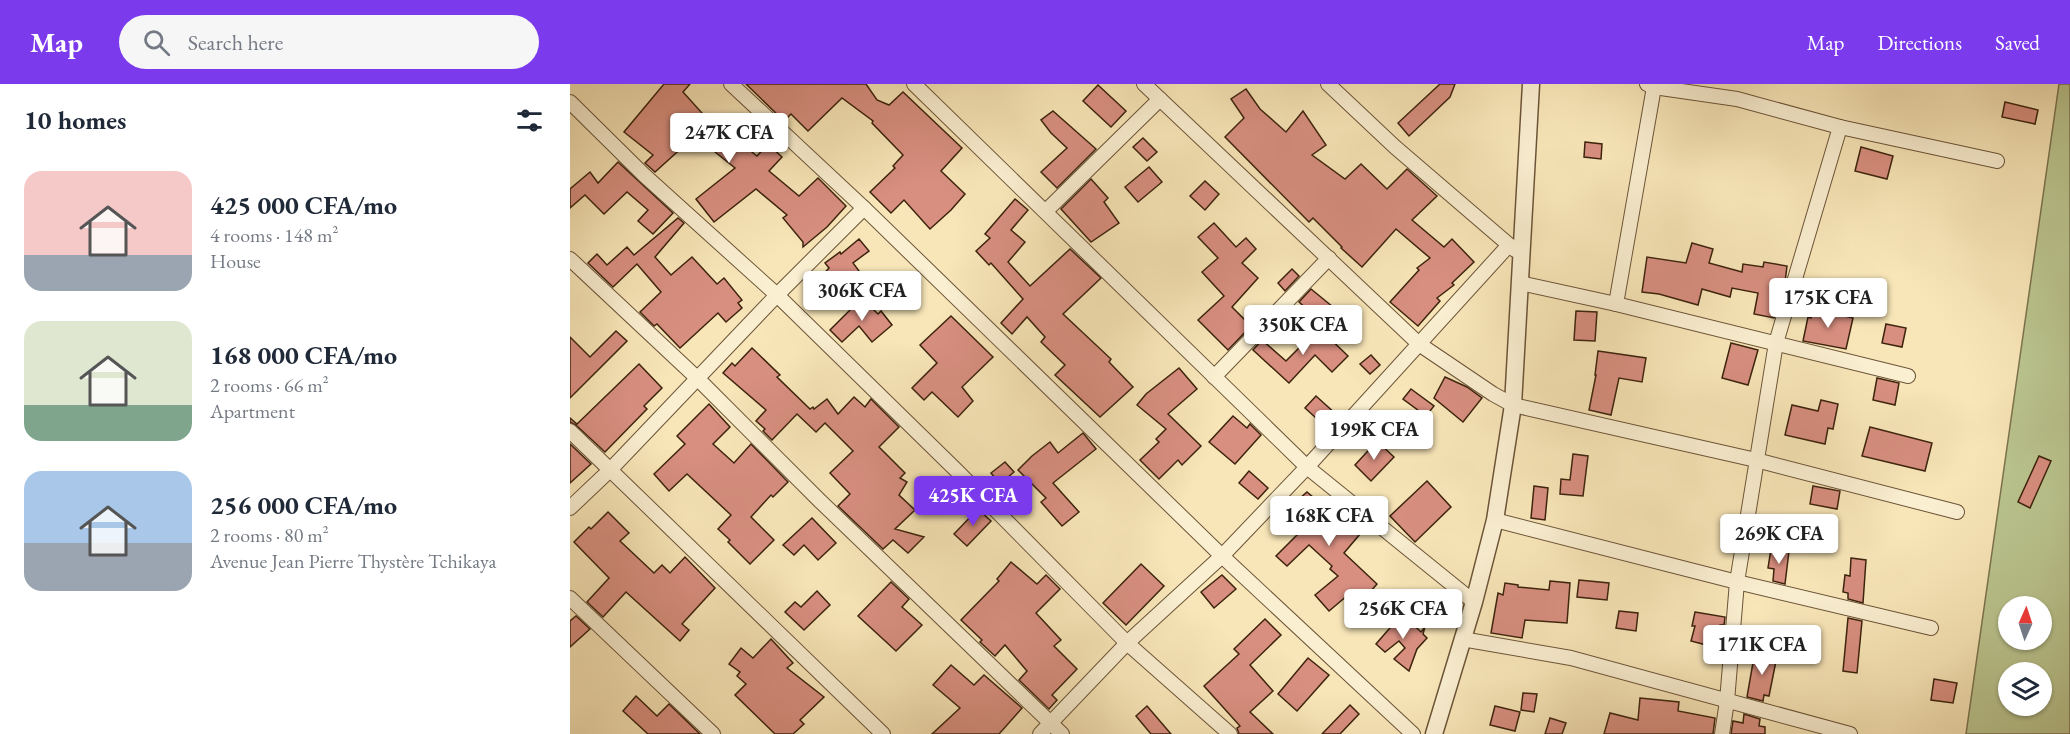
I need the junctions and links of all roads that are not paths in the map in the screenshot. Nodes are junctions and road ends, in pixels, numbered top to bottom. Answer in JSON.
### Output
{"nodes":[{"id":1,"x":730,"y":84,"type":"edge"},
{"id":2,"x":914,"y":84,"type":"edge"},
{"id":3,"x":1144,"y":84,"type":"edge"},
{"id":4,"x":1328,"y":84,"type":"edge"},
{"id":5,"x":1650,"y":86,"type":"edge"},
{"id":6,"x":1527,"y":87,"type":"edge"},
{"id":7,"x":1160,"y":99,"type":"junction"},
{"id":8,"x":570,"y":102,"type":"edge"},
{"id":9,"x":1840,"y":127,"type":"junction"},
{"id":10,"x":1997,"y":161,"type":"dead end"},
{"id":11,"x":864,"y":208,"type":"junction"},
{"id":12,"x":1046,"y":211,"type":"junction"},
{"id":13,"x":1515,"y":250,"type":"junction"},
{"id":14,"x":1329,"y":258,"type":"junction"},
{"id":15,"x":570,"y":259,"type":"edge"},
{"id":16,"x":1520,"y":283,"type":"junction"},
{"id":17,"x":777,"y":295,"type":"junction"},
{"id":18,"x":1616,"y":304,"type":"junction"},
{"id":19,"x":1776,"y":343,"type":"junction"},
{"id":20,"x":1419,"y":345,"type":"junction"},
{"id":21,"x":1908,"y":376,"type":"dead end"},
{"id":22,"x":1214,"y":377,"type":"junction"},
{"id":23,"x":697,"y":378,"type":"junction"},
{"id":24,"x":1513,"y":405,"type":"junction"},
{"id":25,"x":570,"y":431,"type":"edge"},
{"id":26,"x":1756,"y":460,"type":"junction"},
{"id":27,"x":1307,"y":467,"type":"junction"},
{"id":28,"x":610,"y":470,"type":"junction"},
{"id":29,"x":570,"y":508,"type":"edge"},
{"id":30,"x":1958,"y":512,"type":"dead end"},
{"id":31,"x":1495,"y":520,"type":"junction"},
{"id":32,"x":1222,"y":556,"type":"junction"},
{"id":33,"x":1737,"y":582,"type":"junction"},
{"id":34,"x":570,"y":598,"type":"edge"},
{"id":35,"x":1474,"y":602,"type":"junction"},
{"id":36,"x":1930,"y":628,"type":"dead end"},
{"id":37,"x":1462,"y":639,"type":"junction"},
{"id":38,"x":1126,"y":643,"type":"junction"},
{"id":39,"x":1727,"y":701,"type":"junction"},
{"id":40,"x":1050,"y":723,"type":"junction"},
{"id":41,"x":713,"y":734,"type":"edge"},
{"id":42,"x":883,"y":734,"type":"edge"},
{"id":43,"x":1040,"y":734,"type":"edge"},
{"id":44,"x":1062,"y":734,"type":"edge"},
{"id":45,"x":1230,"y":734,"type":"edge"},
{"id":46,"x":1413,"y":734,"type":"edge"},
{"id":47,"x":1434,"y":734,"type":"edge"},
{"id":48,"x":1722,"y":734,"type":"edge"},
{"id":49,"x":1850,"y":734,"type":"edge"}],
"edges":[{"from":1,"to":11,"type":"street"},
{"from":2,"to":12,"type":"street"},
{"from":3,"to":7,"type":"street"},
{"from":4,"to":13,"type":"street"},
{"from":5,"to":9,"type":"street"},
{"from":5,"to":18,"type":"street"},
{"from":6,"to":13,"type":"street"},
{"from":7,"to":12,"type":"street"},
{"from":7,"to":14,"type":"street"},
{"from":8,"to":17,"type":"street"},
{"from":9,"to":10,"type":"street"},
{"from":9,"to":19,"type":"street"},
{"from":11,"to":17,"type":"street"},
{"from":11,"to":32,"type":"street"},
{"from":12,"to":22,"type":"street"},
{"from":13,"to":16,"type":"street"},
{"from":13,"to":20,"type":"street"},
{"from":14,"to":20,"type":"street"},
{"from":14,"to":22,"type":"street"},
{"from":15,"to":23,"type":"street"},
{"from":16,"to":18,"type":"street"},
{"from":16,"to":24,"type":"street"},
{"from":17,"to":23,"type":"street"},
{"from":17,"to":38,"type":"street"},
{"from":18,"to":19,"type":"street"},
{"from":19,"to":21,"type":"street"},
{"from":19,"to":26,"type":"street"},
{"from":20,"to":24,"type":"street"},
{"from":20,"to":27,"type":"street"},
{"from":22,"to":27,"type":"street"},
{"from":23,"to":28,"type":"street"},
{"from":23,"to":40,"type":"street"},
{"from":24,"to":26,"type":"street"},
{"from":24,"to":31,"type":"street"},
{"from":25,"to":28,"type":"street"},
{"from":26,"to":30,"type":"street"},
{"from":26,"to":33,"type":"street"},
{"from":27,"to":32,"type":"street"},
{"from":27,"to":35,"type":"street"},
{"from":28,"to":29,"type":"street"},
{"from":28,"to":42,"type":"street"},
{"from":31,"to":33,"type":"street"},
{"from":31,"to":35,"type":"street"},
{"from":32,"to":38,"type":"street"},
{"from":32,"to":46,"type":"street"},
{"from":33,"to":36,"type":"street"},
{"from":33,"to":39,"type":"street"},
{"from":34,"to":41,"type":"street"},
{"from":35,"to":37,"type":"street"},
{"from":37,"to":39,"type":"street"},
{"from":37,"to":47,"type":"street"},
{"from":38,"to":40,"type":"street"},
{"from":38,"to":45,"type":"street"},
{"from":39,"to":48,"type":"street"},
{"from":39,"to":49,"type":"street"},
{"from":40,"to":43,"type":"street"},
{"from":40,"to":44,"type":"street"}]}
